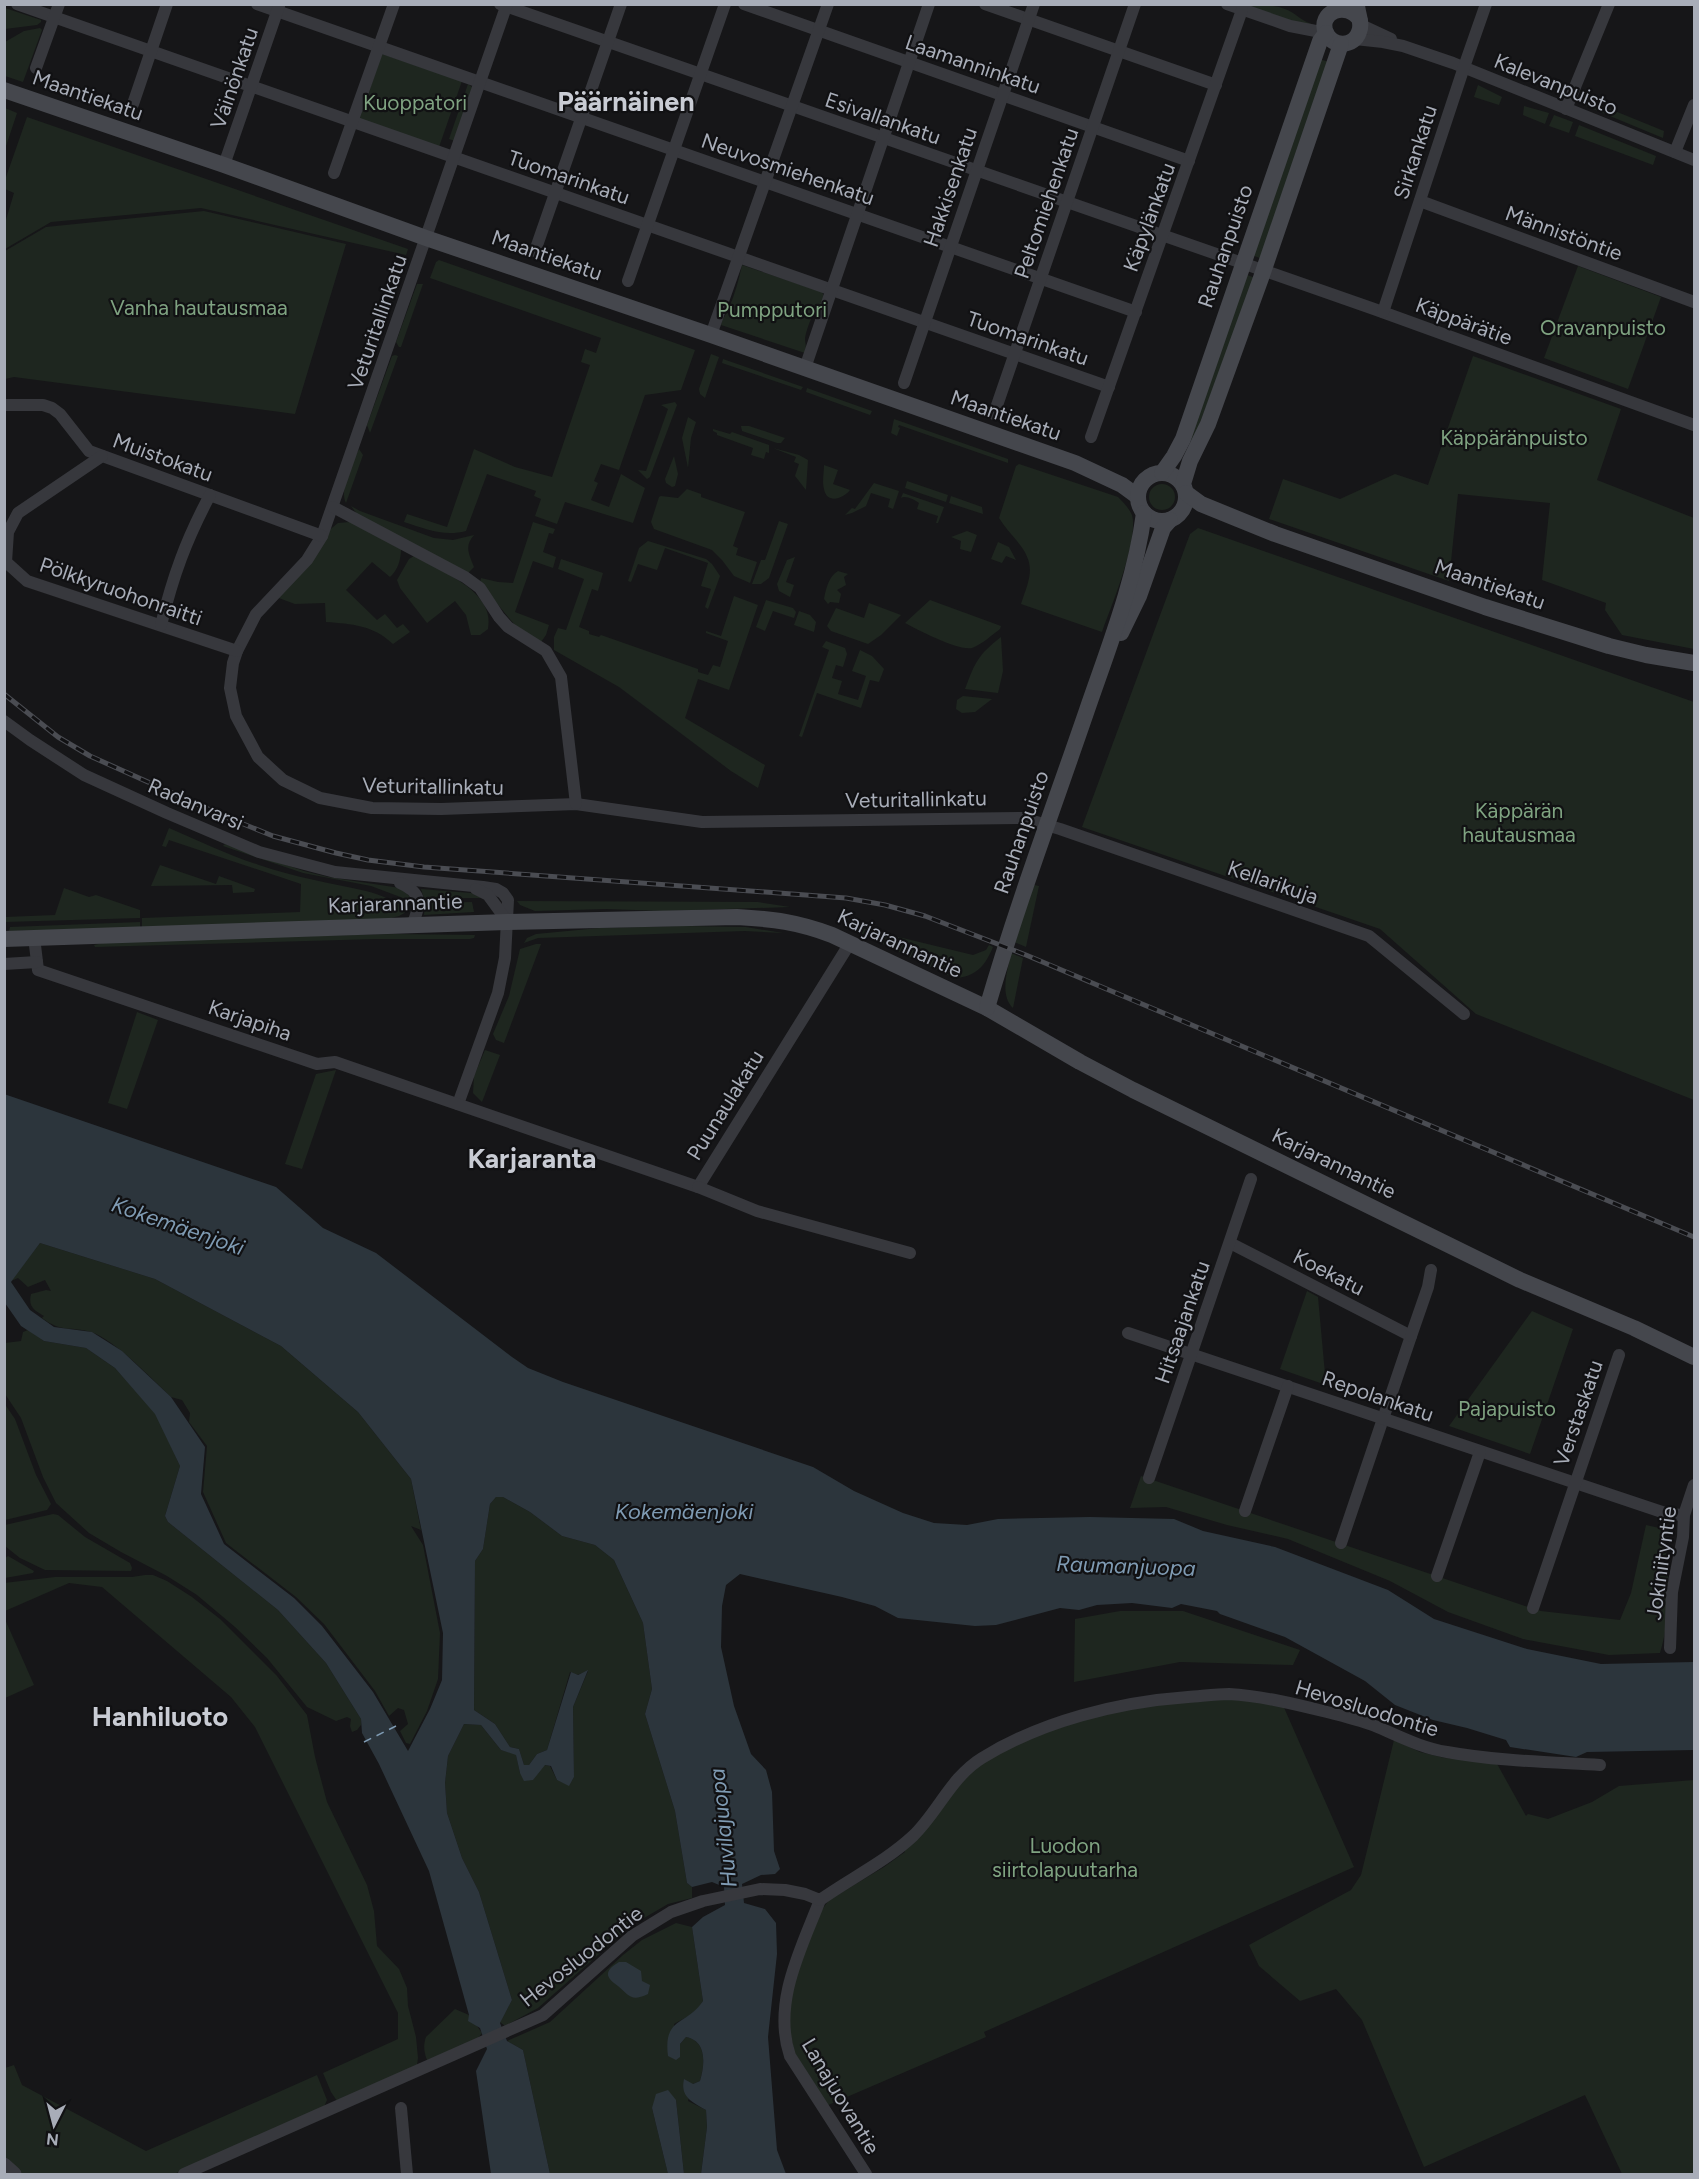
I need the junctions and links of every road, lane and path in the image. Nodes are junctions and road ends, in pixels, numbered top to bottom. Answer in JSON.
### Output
{"nodes":[{"id":1,"x":17,"y":4,"type":"edge"},
{"id":2,"x":59,"y":4,"type":"edge"},
{"id":3,"x":167,"y":4,"type":"edge"},
{"id":4,"x":258,"y":4,"type":"edge"},
{"id":5,"x":394,"y":4,"type":"edge"},
{"id":6,"x":621,"y":4,"type":"edge"},
{"id":7,"x":725,"y":4,"type":"edge"},
{"id":8,"x":744,"y":4,"type":"edge"},
{"id":9,"x":828,"y":4,"type":"edge"},
{"id":10,"x":929,"y":4,"type":"edge"},
{"id":11,"x":985,"y":4,"type":"edge"},
{"id":12,"x":1034,"y":4,"type":"edge"},
{"id":13,"x":1135,"y":4,"type":"edge"},
{"id":14,"x":1227,"y":4,"type":"edge"},
{"id":15,"x":1486,"y":4,"type":"edge"},
{"id":16,"x":1609,"y":4,"type":"edge"},
{"id":17,"x":504,"y":5,"type":"edge"},
{"id":18,"x":1333,"y":6,"type":"edge"},
{"id":19,"x":279,"y":8,"type":"edge"},
{"id":20,"x":1242,"y":10,"type":"junction"},
{"id":21,"x":54,"y":18,"type":"junction"},
{"id":22,"x":1029,"y":20,"type":"junction"},
{"id":23,"x":1355,"y":26,"type":"edge"},
{"id":24,"x":819,"y":31,"type":"junction"},
{"id":25,"x":1326,"y":33,"type":"junction"},
{"id":26,"x":608,"y":42,"type":"junction"},
{"id":27,"x":379,"y":47,"type":"junction"},
{"id":28,"x":151,"y":51,"type":"junction"},
{"id":29,"x":1119,"y":51,"type":"junction"},
{"id":30,"x":910,"y":63,"type":"junction"},
{"id":31,"x":36,"y":68,"type":"dead end"},
{"id":32,"x":1464,"y":68,"type":"junction"},
{"id":33,"x":700,"y":75,"type":"junction"},
{"id":34,"x":480,"y":82,"type":"junction"},
{"id":35,"x":1216,"y":85,"type":"junction"},
{"id":36,"x":251,"y":87,"type":"junction"},
{"id":37,"x":4,"y":90,"type":"edge"},
{"id":38,"x":1003,"y":95,"type":"junction"},
{"id":39,"x":133,"y":104,"type":"dead end"},
{"id":40,"x":1695,"y":105,"type":"edge"},
{"id":41,"x":792,"y":107,"type":"junction"},
{"id":42,"x":1566,"y":109,"type":"junction"},
{"id":43,"x":582,"y":117,"type":"junction"},
{"id":44,"x":352,"y":122,"type":"junction"},
{"id":45,"x":1093,"y":127,"type":"junction"},
{"id":46,"x":884,"y":139,"type":"junction"},
{"id":47,"x":674,"y":150,"type":"junction"},
{"id":48,"x":1675,"y":152,"type":"junction"},
{"id":49,"x":454,"y":157,"type":"junction"},
{"id":50,"x":1695,"y":160,"type":"edge"},
{"id":51,"x":1189,"y":161,"type":"junction"},
{"id":52,"x":224,"y":165,"type":"junction"},
{"id":53,"x":976,"y":171,"type":"junction"},
{"id":54,"x":334,"y":173,"type":"dead end"},
{"id":55,"x":765,"y":182,"type":"junction"},
{"id":56,"x":555,"y":193,"type":"junction"},
{"id":57,"x":1420,"y":201,"type":"junction"},
{"id":58,"x":1066,"y":203,"type":"junction"},
{"id":59,"x":858,"y":215,"type":"junction"},
{"id":60,"x":648,"y":225,"type":"junction"},
{"id":61,"x":1162,"y":236,"type":"junction"},
{"id":62,"x":426,"y":238,"type":"junction"},
{"id":63,"x":950,"y":247,"type":"junction"},
{"id":64,"x":535,"y":251,"type":"dead end"},
{"id":65,"x":739,"y":257,"type":"junction"},
{"id":66,"x":1253,"y":267,"type":"junction"},
{"id":67,"x":1041,"y":278,"type":"junction"},
{"id":68,"x":628,"y":281,"type":"dead end"},
{"id":69,"x":832,"y":290,"type":"junction"},
{"id":70,"x":1695,"y":302,"type":"edge"},
{"id":71,"x":1136,"y":312,"type":"junction"},
{"id":72,"x":1383,"y":312,"type":"junction"},
{"id":73,"x":924,"y":322,"type":"junction"},
{"id":74,"x":711,"y":335,"type":"junction"},
{"id":75,"x":1015,"y":354,"type":"junction"},
{"id":76,"x":805,"y":368,"type":"junction"},
{"id":77,"x":904,"y":383,"type":"dead end"},
{"id":78,"x":1109,"y":387,"type":"junction"},
{"id":79,"x":4,"y":405,"type":"edge"},
{"id":80,"x":994,"y":414,"type":"dead end"},
{"id":81,"x":1695,"y":425,"type":"edge"},
{"id":82,"x":1091,"y":437,"type":"dead end"},
{"id":83,"x":102,"y":456,"type":"junction"},
{"id":84,"x":1075,"y":463,"type":"junction"},
{"id":85,"x":1156,"y":474,"type":"junction"},
{"id":86,"x":1184,"y":488,"type":"junction"},
{"id":87,"x":210,"y":495,"type":"junction"},
{"id":88,"x":1137,"y":496,"type":"junction"},
{"id":89,"x":333,"y":507,"type":"junction"},
{"id":90,"x":1144,"y":513,"type":"junction"},
{"id":91,"x":1174,"y":518,"type":"junction"},
{"id":92,"x":1275,"y":534,"type":"junction"},
{"id":93,"x":322,"y":536,"type":"junction"},
{"id":94,"x":161,"y":625,"type":"junction"},
{"id":95,"x":237,"y":651,"type":"junction"},
{"id":96,"x":1695,"y":663,"type":"edge"},
{"id":97,"x":1101,"y":671,"type":"junction"},
{"id":98,"x":4,"y":721,"type":"edge"},
{"id":99,"x":576,"y":804,"type":"junction"},
{"id":100,"x":1047,"y":825,"type":"junction"},
{"id":101,"x":390,"y":879,"type":"junction"},
{"id":102,"x":507,"y":922,"type":"junction"},
{"id":103,"x":412,"y":925,"type":"junction"},
{"id":104,"x":34,"y":937,"type":"junction"},
{"id":105,"x":4,"y":939,"type":"edge"},
{"id":106,"x":850,"y":943,"type":"junction"},
{"id":107,"x":37,"y":962,"type":"junction"},
{"id":108,"x":4,"y":964,"type":"edge"},
{"id":109,"x":987,"y":1008,"type":"junction"},
{"id":110,"x":1464,"y":1014,"type":"dead end"},
{"id":111,"x":458,"y":1104,"type":"junction"},
{"id":112,"x":1251,"y":1179,"type":"dead end"},
{"id":113,"x":698,"y":1186,"type":"junction"},
{"id":114,"x":1230,"y":1243,"type":"junction"},
{"id":115,"x":909,"y":1253,"type":"dead end"},
{"id":116,"x":1431,"y":1270,"type":"dead end"},
{"id":117,"x":1128,"y":1333,"type":"dead end"},
{"id":118,"x":1411,"y":1336,"type":"junction"},
{"id":119,"x":1192,"y":1354,"type":"junction"},
{"id":120,"x":1618,"y":1355,"type":"dead end"},
{"id":121,"x":1695,"y":1357,"type":"edge"},
{"id":122,"x":1288,"y":1386,"type":"junction"},
{"id":123,"x":1383,"y":1418,"type":"junction"},
{"id":124,"x":1480,"y":1452,"type":"junction"},
{"id":125,"x":1149,"y":1478,"type":"dead end"},
{"id":126,"x":1575,"y":1484,"type":"junction"},
{"id":127,"x":1695,"y":1485,"type":"edge"},
{"id":128,"x":1245,"y":1511,"type":"dead end"},
{"id":129,"x":1684,"y":1515,"type":"junction"},
{"id":130,"x":1689,"y":1537,"type":"edge"},
{"id":131,"x":1341,"y":1543,"type":"dead end"},
{"id":132,"x":1437,"y":1576,"type":"dead end"},
{"id":133,"x":1533,"y":1608,"type":"dead end"},
{"id":134,"x":1670,"y":1648,"type":"dead end"},
{"id":135,"x":1600,"y":1765,"type":"dead end"},
{"id":136,"x":820,"y":1900,"type":"junction"},
{"id":137,"x":401,"y":2108,"type":"dead end"},
{"id":138,"x":4,"y":2165,"type":"edge"},
{"id":139,"x":14,"y":2175,"type":"edge"},
{"id":140,"x":184,"y":2175,"type":"edge"},
{"id":141,"x":407,"y":2175,"type":"edge"},
{"id":142,"x":866,"y":2175,"type":"edge"}],
"edges":[{"from":1,"to":21,"type":"street","name":"Tuomarinkatu"},
{"from":2,"to":21,"type":"street"},
{"from":3,"to":28,"type":"street"},
{"from":4,"to":19,"type":"street","name":"Neuvosmiehenkatu"},
{"from":5,"to":27,"type":"street"},
{"from":6,"to":26,"type":"street"},
{"from":7,"to":33,"type":"street"},
{"from":8,"to":24,"type":"street","name":"Laamanninkatu"},
{"from":9,"to":24,"type":"street"},
{"from":10,"to":30,"type":"street"},
{"from":11,"to":22,"type":"street"},
{"from":12,"to":22,"type":"street","name":"Hakkisenkatu"},
{"from":13,"to":29,"type":"street","name":"Peltomiehenkatu"},
{"from":14,"to":20,"type":"street"},
{"from":15,"to":32,"type":"street","name":"Sirkankatu"},
{"from":16,"to":42,"type":"street"},
{"from":17,"to":26,"type":"street","name":"Esivallankatu"},
{"from":17,"to":34,"type":"street","name":"Veturitallinkatu"},
{"from":18,"to":23,"type":"main road"},
{"from":18,"to":25,"type":"main road"},
{"from":19,"to":27,"type":"street","name":"Neuvosmiehenkatu"},
{"from":19,"to":36,"type":"street","name":"Väinönkatu"},
{"from":20,"to":25,"type":"street"},
{"from":20,"to":35,"type":"street","name":"Käpylänkatu"},
{"from":21,"to":28,"type":"street","name":"Tuomarinkatu"},
{"from":21,"to":31,"type":"street"},
{"from":22,"to":29,"type":"street"},
{"from":22,"to":38,"type":"street","name":"Hakkisenkatu"},
{"from":23,"to":25,"type":"main road"},
{"from":23,"to":32,"type":"street","name":"Kalevanpuisto"},
{"from":23,"to":66,"type":"main road","name":"Rauhanpuisto"},
{"from":24,"to":30,"type":"street","name":"Laamanninkatu"},
{"from":24,"to":41,"type":"street"},
{"from":25,"to":66,"type":"main road","name":"Rauhanpuisto"},
{"from":26,"to":33,"type":"street","name":"Esivallankatu"},
{"from":26,"to":43,"type":"street"},
{"from":27,"to":34,"type":"street","name":"Neuvosmiehenkatu"},
{"from":27,"to":44,"type":"street"},
{"from":28,"to":36,"type":"street","name":"Tuomarinkatu"},
{"from":28,"to":39,"type":"street"},
{"from":29,"to":35,"type":"street"},
{"from":29,"to":45,"type":"street","name":"Peltomiehenkatu"},
{"from":30,"to":38,"type":"street","name":"Laamanninkatu"},
{"from":30,"to":46,"type":"street"},
{"from":32,"to":42,"type":"street","name":"Kalevanpuisto"},
{"from":32,"to":57,"type":"street","name":"Sirkankatu"},
{"from":33,"to":41,"type":"street","name":"Esivallankatu"},
{"from":33,"to":47,"type":"street"},
{"from":34,"to":43,"type":"street","name":"Neuvosmiehenkatu"},
{"from":34,"to":49,"type":"street","name":"Veturitallinkatu"},
{"from":35,"to":51,"type":"street","name":"Käpylänkatu"},
{"from":36,"to":44,"type":"street","name":"Tuomarinkatu"},
{"from":36,"to":52,"type":"street","name":"Väinönkatu"},
{"from":37,"to":52,"type":"main road","name":"Maantiekatu"},
{"from":38,"to":45,"type":"street","name":"Laamanninkatu"},
{"from":38,"to":53,"type":"street","name":"Hakkisenkatu"},
{"from":40,"to":48,"type":"street"},
{"from":41,"to":46,"type":"street","name":"Esivallankatu"},
{"from":41,"to":55,"type":"street"},
{"from":42,"to":48,"type":"street","name":"Kalevanpuisto"},
{"from":43,"to":47,"type":"street","name":"Neuvosmiehenkatu"},
{"from":43,"to":56,"type":"street"},
{"from":44,"to":49,"type":"street","name":"Tuomarinkatu"},
{"from":44,"to":54,"type":"street"},
{"from":45,"to":51,"type":"street","name":"Laamanninkatu"},
{"from":45,"to":58,"type":"street","name":"Peltomiehenkatu"},
{"from":46,"to":53,"type":"street","name":"Esivallankatu"},
{"from":46,"to":59,"type":"street"},
{"from":47,"to":55,"type":"street","name":"Neuvosmiehenkatu"},
{"from":47,"to":60,"type":"street"},
{"from":48,"to":50,"type":"street","name":"Kalevanpuisto"},
{"from":49,"to":56,"type":"street","name":"Tuomarinkatu"},
{"from":49,"to":62,"type":"street","name":"Veturitallinkatu"},
{"from":51,"to":61,"type":"street","name":"Käpylänkatu"},
{"from":52,"to":62,"type":"main road","name":"Maantiekatu"},
{"from":53,"to":58,"type":"street","name":"Esivallankatu"},
{"from":53,"to":63,"type":"street","name":"Hakkisenkatu"},
{"from":55,"to":59,"type":"street","name":"Neuvosmiehenkatu"},
{"from":55,"to":65,"type":"street"},
{"from":56,"to":60,"type":"street","name":"Tuomarinkatu"},
{"from":56,"to":64,"type":"street"},
{"from":57,"to":70,"type":"street","name":"Männistöntie"},
{"from":57,"to":72,"type":"street","name":"Sirkankatu"},
{"from":58,"to":61,"type":"street","name":"Esivallankatu"},
{"from":58,"to":67,"type":"street","name":"Peltomiehenkatu"},
{"from":59,"to":63,"type":"street","name":"Neuvosmiehenkatu"},
{"from":59,"to":69,"type":"street"},
{"from":60,"to":65,"type":"street","name":"Tuomarinkatu"},
{"from":60,"to":68,"type":"street"},
{"from":61,"to":66,"type":"street","name":"Esivallankatu"},
{"from":61,"to":71,"type":"street","name":"Käpylänkatu"},
{"from":62,"to":74,"type":"main road","name":"Maantiekatu"},
{"from":62,"to":89,"type":"street","name":"Veturitallinkatu"},
{"from":63,"to":67,"type":"street","name":"Neuvosmiehenkatu"},
{"from":63,"to":73,"type":"street","name":"Hakkisenkatu"},
{"from":65,"to":69,"type":"street","name":"Tuomarinkatu"},
{"from":65,"to":74,"type":"street"},
{"from":66,"to":72,"type":"street","name":"Käppärätie"},
{"from":66,"to":85,"type":"main road","name":"Rauhanpuisto"},
{"from":66,"to":86,"type":"main road","name":"Rauhanpuisto"},
{"from":67,"to":71,"type":"street","name":"Neuvosmiehenkatu"},
{"from":67,"to":75,"type":"street","name":"Peltomiehenkatu"},
{"from":69,"to":73,"type":"street","name":"Tuomarinkatu"},
{"from":69,"to":76,"type":"street"},
{"from":71,"to":78,"type":"street","name":"Käpylänkatu"},
{"from":72,"to":81,"type":"street","name":"Käppärätie"},
{"from":73,"to":75,"type":"street","name":"Tuomarinkatu"},
{"from":73,"to":77,"type":"street","name":"Hakkisenkatu"},
{"from":74,"to":76,"type":"main road","name":"Maantiekatu"},
{"from":75,"to":78,"type":"street","name":"Tuomarinkatu"},
{"from":75,"to":80,"type":"street","name":"Peltomiehenkatu"},
{"from":76,"to":84,"type":"main road","name":"Maantiekatu"},
{"from":78,"to":82,"type":"street","name":"Käpylänkatu"},
{"from":79,"to":83,"type":"street","name":"Muistokatu"},
{"from":83,"to":87,"type":"street","name":"Muistokatu"},
{"from":83,"to":94,"type":"street","name":"Pölkkyruohonraitti"},
{"from":84,"to":85,"type":"main road","name":"Maantiekatu"},
{"from":84,"to":88,"type":"main road","name":"Maantiekatu"},
{"from":85,"to":86,"type":"main road"},
{"from":85,"to":88,"type":"main road"},
{"from":86,"to":91,"type":"main road"},
{"from":86,"to":92,"type":"main road","name":"Maantiekatu"},
{"from":87,"to":93,"type":"street","name":"Muistokatu"},
{"from":87,"to":94,"type":"street"},
{"from":88,"to":90,"type":"main road"},
{"from":89,"to":93,"type":"street","name":"Veturitallinkatu"},
{"from":89,"to":99,"type":"street"},
{"from":90,"to":91,"type":"main road"},
{"from":90,"to":97,"type":"main road","name":"Rauhanpuisto"},
{"from":91,"to":92,"type":"main road","name":"Maantiekatu"},
{"from":91,"to":97,"type":"main road","name":"Rauhanpuisto"},
{"from":92,"to":96,"type":"main road","name":"Maantiekatu"},
{"from":93,"to":95,"type":"street","name":"Veturitallinkatu"},
{"from":94,"to":95,"type":"street","name":"Pölkkyruohonraitti"},
{"from":95,"to":99,"type":"street","name":"Veturitallinkatu"},
{"from":97,"to":100,"type":"main road","name":"Rauhanpuisto"},
{"from":98,"to":101,"type":"street","name":"Radanvarsi"},
{"from":99,"to":100,"type":"street","name":"Veturitallinkatu"},
{"from":100,"to":109,"type":"main road","name":"Rauhanpuisto"},
{"from":100,"to":110,"type":"street","name":"Kellarikuja"},
{"from":101,"to":102,"type":"street","name":"Radanvarsi"},
{"from":101,"to":103,"type":"street","name":"Radanvarsi"},
{"from":102,"to":103,"type":"main road","name":"Karjarannantie"},
{"from":102,"to":106,"type":"main road","name":"Karjarannantie"},
{"from":102,"to":111,"type":"street"},
{"from":103,"to":104,"type":"main road","name":"Karjarannantie"},
{"from":104,"to":105,"type":"main road","name":"Karjarannantie"},
{"from":104,"to":107,"type":"street"},
{"from":106,"to":109,"type":"main road","name":"Karjarannantie"},
{"from":106,"to":113,"type":"street","name":"Puunaulakatu"},
{"from":107,"to":108,"type":"street"},
{"from":107,"to":111,"type":"street","name":"Karjapiha"},
{"from":109,"to":121,"type":"main road","name":"Karjarannantie"},
{"from":111,"to":113,"type":"street","name":"Puunaulakatu"},
{"from":112,"to":114,"type":"street","name":"Hitsaajankatu"},
{"from":113,"to":115,"type":"street"},
{"from":114,"to":118,"type":"street","name":"Koekatu"},
{"from":114,"to":119,"type":"street","name":"Hitsaajankatu"},
{"from":116,"to":118,"type":"street"},
{"from":117,"to":119,"type":"street","name":"Repolankatu"},
{"from":118,"to":123,"type":"street"},
{"from":119,"to":122,"type":"street","name":"Repolankatu"},
{"from":119,"to":125,"type":"street","name":"Hitsaajankatu"},
{"from":120,"to":126,"type":"street","name":"Verstaskatu"},
{"from":122,"to":123,"type":"street","name":"Repolankatu"},
{"from":122,"to":128,"type":"street"},
{"from":123,"to":124,"type":"street","name":"Repolankatu"},
{"from":123,"to":131,"type":"street"},
{"from":124,"to":126,"type":"street","name":"Repolankatu"},
{"from":124,"to":132,"type":"street"},
{"from":126,"to":129,"type":"street","name":"Repolankatu"},
{"from":126,"to":133,"type":"street","name":"Verstaskatu"},
{"from":127,"to":129,"type":"street","name":"Jokiniityntie"},
{"from":129,"to":130,"type":"street","name":"Jokiniityntie"},
{"from":130,"to":134,"type":"street","name":"Jokiniityntie"},
{"from":135,"to":136,"type":"street","name":"Hevosluodontie"},
{"from":136,"to":140,"type":"street","name":"Hevosluodontie"},
{"from":136,"to":142,"type":"street","name":"Lanajuovantie"},
{"from":137,"to":141,"type":"street"},
{"from":138,"to":139,"type":"street"}]}
